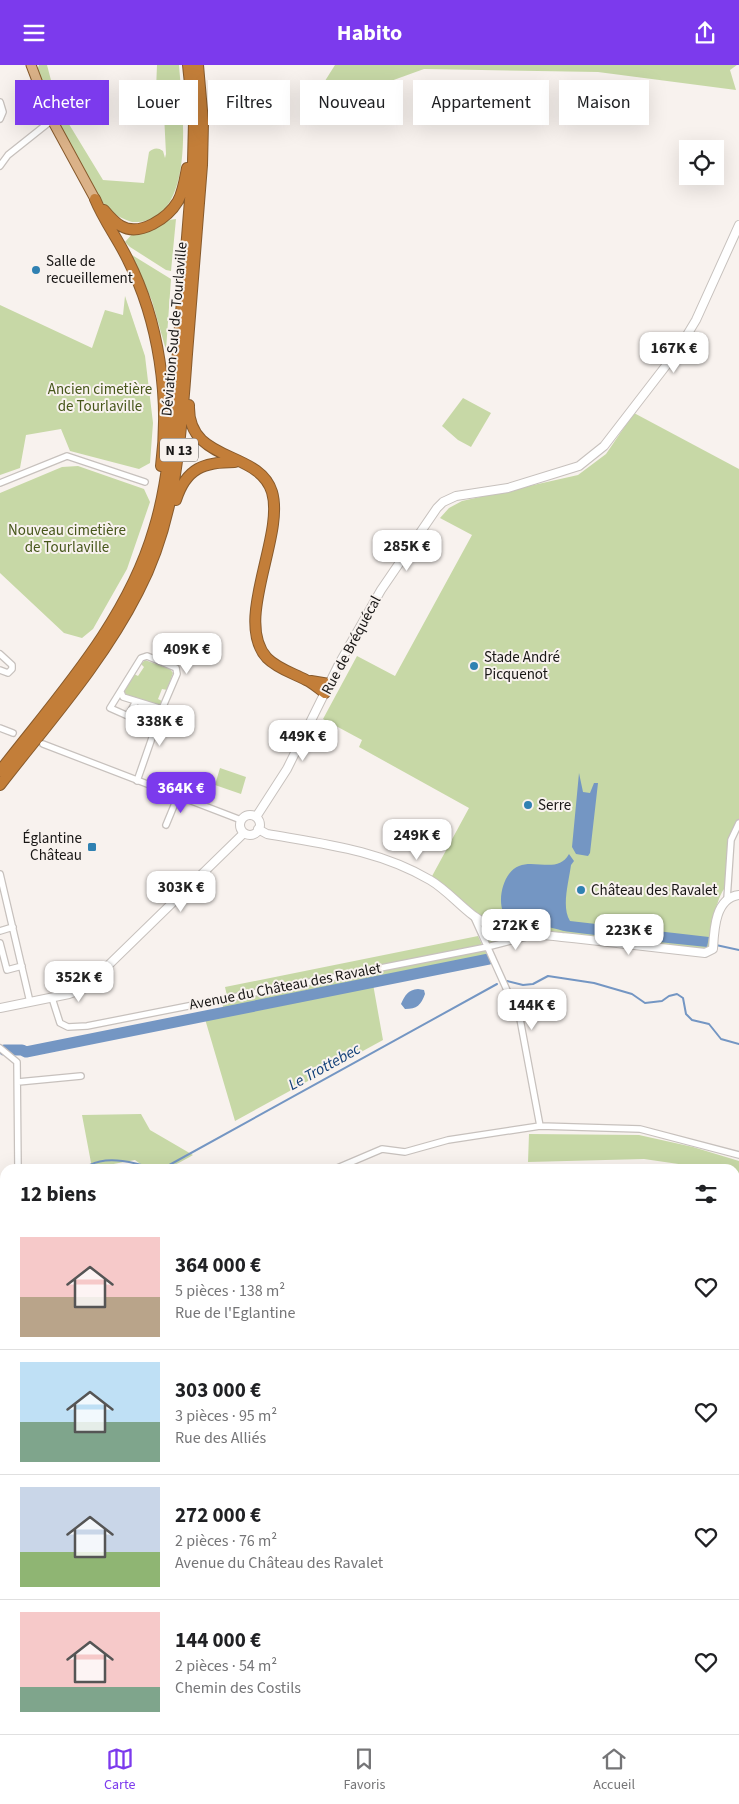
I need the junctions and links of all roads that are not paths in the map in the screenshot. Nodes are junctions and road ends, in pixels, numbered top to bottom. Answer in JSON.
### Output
{"nodes":[{"id":1,"x":31,"y":65,"type":"edge"},
{"id":2,"x":188,"y":65,"type":"edge"},
{"id":3,"x":198,"y":65,"type":"edge"},
{"id":4,"x":37,"y":80,"type":"edge"},
{"id":5,"x":190,"y":80,"type":"edge"},
{"id":6,"x":0,"y":102,"type":"edge"},
{"id":7,"x":0,"y":119,"type":"edge"},
{"id":8,"x":46,"y":125,"type":"edge"},
{"id":9,"x":55,"y":125,"type":"edge"},
{"id":10,"x":193,"y":125,"type":"edge"},
{"id":11,"x":194,"y":125,"type":"edge"},
{"id":12,"x":0,"y":166,"type":"edge"},
{"id":13,"x":96,"y":199,"type":"junction"},
{"id":14,"x":739,"y":225,"type":"edge"},
{"id":15,"x":196,"y":242,"type":"junction"},
{"id":16,"x":239,"y":462,"type":"junction"},
{"id":17,"x":145,"y":482,"type":"dead end"},
{"id":18,"x":0,"y":483,"type":"edge"},
{"id":19,"x":160,"y":538,"type":"junction"},
{"id":20,"x":139,"y":570,"type":"junction"},
{"id":21,"x":0,"y":654,"type":"edge"},
{"id":22,"x":0,"y":670,"type":"edge"},
{"id":23,"x":327,"y":689,"type":"junction"},
{"id":24,"x":121,"y":692,"type":"junction"},
{"id":25,"x":136,"y":701,"type":"junction"},
{"id":26,"x":162,"y":709,"type":"junction"},
{"id":27,"x":0,"y":729,"type":"edge"},
{"id":28,"x":13,"y":733,"type":"dead end"},
{"id":29,"x":43,"y":744,"type":"dead end"},
{"id":30,"x":0,"y":771,"type":"edge"},
{"id":31,"x":137,"y":781,"type":"junction"},
{"id":32,"x":0,"y":785,"type":"edge"},
{"id":33,"x":178,"y":796,"type":"junction"},
{"id":34,"x":256,"y":817,"type":"junction"},
{"id":35,"x":241,"y":820,"type":"junction"},
{"id":36,"x":739,"y":823,"type":"edge"},
{"id":37,"x":166,"y":825,"type":"dead end"},
{"id":38,"x":258,"y":829,"type":"junction"},
{"id":39,"x":244,"y":833,"type":"junction"},
{"id":40,"x":0,"y":874,"type":"edge"},
{"id":41,"x":739,"y":895,"type":"edge"},
{"id":42,"x":0,"y":899,"type":"edge"},
{"id":43,"x":727,"y":899,"type":"junction"},
{"id":44,"x":7,"y":901,"type":"junction"},
{"id":45,"x":474,"y":917,"type":"junction"},
{"id":46,"x":13,"y":927,"type":"junction"},
{"id":47,"x":0,"y":931,"type":"edge"},
{"id":48,"x":537,"y":934,"type":"junction"},
{"id":49,"x":0,"y":943,"type":"edge"},
{"id":50,"x":487,"y":947,"type":"junction"},
{"id":51,"x":22,"y":966,"type":"junction"},
{"id":52,"x":52,"y":998,"type":"junction"},
{"id":53,"x":30,"y":1002,"type":"junction"},
{"id":54,"x":0,"y":1008,"type":"edge"},
{"id":55,"x":0,"y":1048,"type":"edge"},
{"id":56,"x":81,"y":1076,"type":"dead end"},
{"id":57,"x":18,"y":1082,"type":"junction"},
{"id":58,"x":540,"y":1126,"type":"junction"},
{"id":59,"x":739,"y":1155,"type":"edge"},
{"id":60,"x":18,"y":1164,"type":"edge"},
{"id":61,"x":347,"y":1164,"type":"edge"}],
"edges":[{"from":1,"to":4,"type":"main road"},
{"from":2,"to":5,"type":"highway","name":"Déviation Sud de Tourlaville","number":"N 13"},
{"from":3,"to":15,"type":"highway","name":"Déviation Sud de Tourlaville","number":"N 13"},
{"from":6,"to":7,"type":"street"},
{"from":8,"to":12,"type":"street"},
{"from":9,"to":13,"type":"main road"},
{"from":10,"to":13,"type":"highway"},
{"from":11,"to":20,"type":"highway","name":"Déviation Sud de Tourlaville","number":"N 13"},
{"from":13,"to":20,"type":"highway"},
{"from":14,"to":23,"type":"street","name":"Rue de Bréquécal"},
{"from":15,"to":16,"type":"highway"},
{"from":15,"to":19,"type":"highway","name":"Déviation Sud de Tourlaville","number":"N 13"},
{"from":16,"to":19,"type":"highway"},
{"from":16,"to":23,"type":"highway"},
{"from":17,"to":18,"type":"street"},
{"from":19,"to":32,"type":"highway","name":"Déviation Sud de Tourlaville","number":"N 13"},
{"from":20,"to":30,"type":"highway","name":"Déviation Sud de Tourlaville","number":"N 13"},
{"from":21,"to":22,"type":"street"},
{"from":23,"to":34,"type":"street","name":"Rue de Bréquécal"},
{"from":24,"to":25,"type":"street"},
{"from":24,"to":25,"type":"street"},
{"from":24,"to":26,"type":"street"},
{"from":25,"to":26,"type":"street"},
{"from":26,"to":31,"type":"street"},
{"from":27,"to":28,"type":"street"},
{"from":29,"to":31,"type":"street"},
{"from":31,"to":33,"type":"street"},
{"from":33,"to":35,"type":"street"},
{"from":33,"to":37,"type":"street"},
{"from":34,"to":35,"type":"street"},
{"from":34,"to":38,"type":"street"},
{"from":35,"to":39,"type":"street"},
{"from":36,"to":43,"type":"street"},
{"from":38,"to":39,"type":"street"},
{"from":38,"to":45,"type":"street"},
{"from":39,"to":52,"type":"street"},
{"from":40,"to":44,"type":"street"},
{"from":41,"to":43,"type":"street"},
{"from":42,"to":44,"type":"street"},
{"from":43,"to":48,"type":"street"},
{"from":44,"to":46,"type":"street"},
{"from":45,"to":48,"type":"street"},
{"from":45,"to":50,"type":"street"},
{"from":46,"to":47,"type":"street"},
{"from":46,"to":51,"type":"street"},
{"from":48,"to":50,"type":"street","name":"Avenue du Château des Ravalet"},
{"from":49,"to":51,"type":"street"},
{"from":50,"to":52,"type":"street","name":"Avenue du Château des Ravalet"},
{"from":50,"to":58,"type":"street"},
{"from":51,"to":53,"type":"street"},
{"from":52,"to":53,"type":"street"},
{"from":53,"to":54,"type":"street"},
{"from":55,"to":57,"type":"street"},
{"from":56,"to":57,"type":"street"},
{"from":57,"to":60,"type":"street"},
{"from":58,"to":59,"type":"street"},
{"from":58,"to":61,"type":"street"}]}
